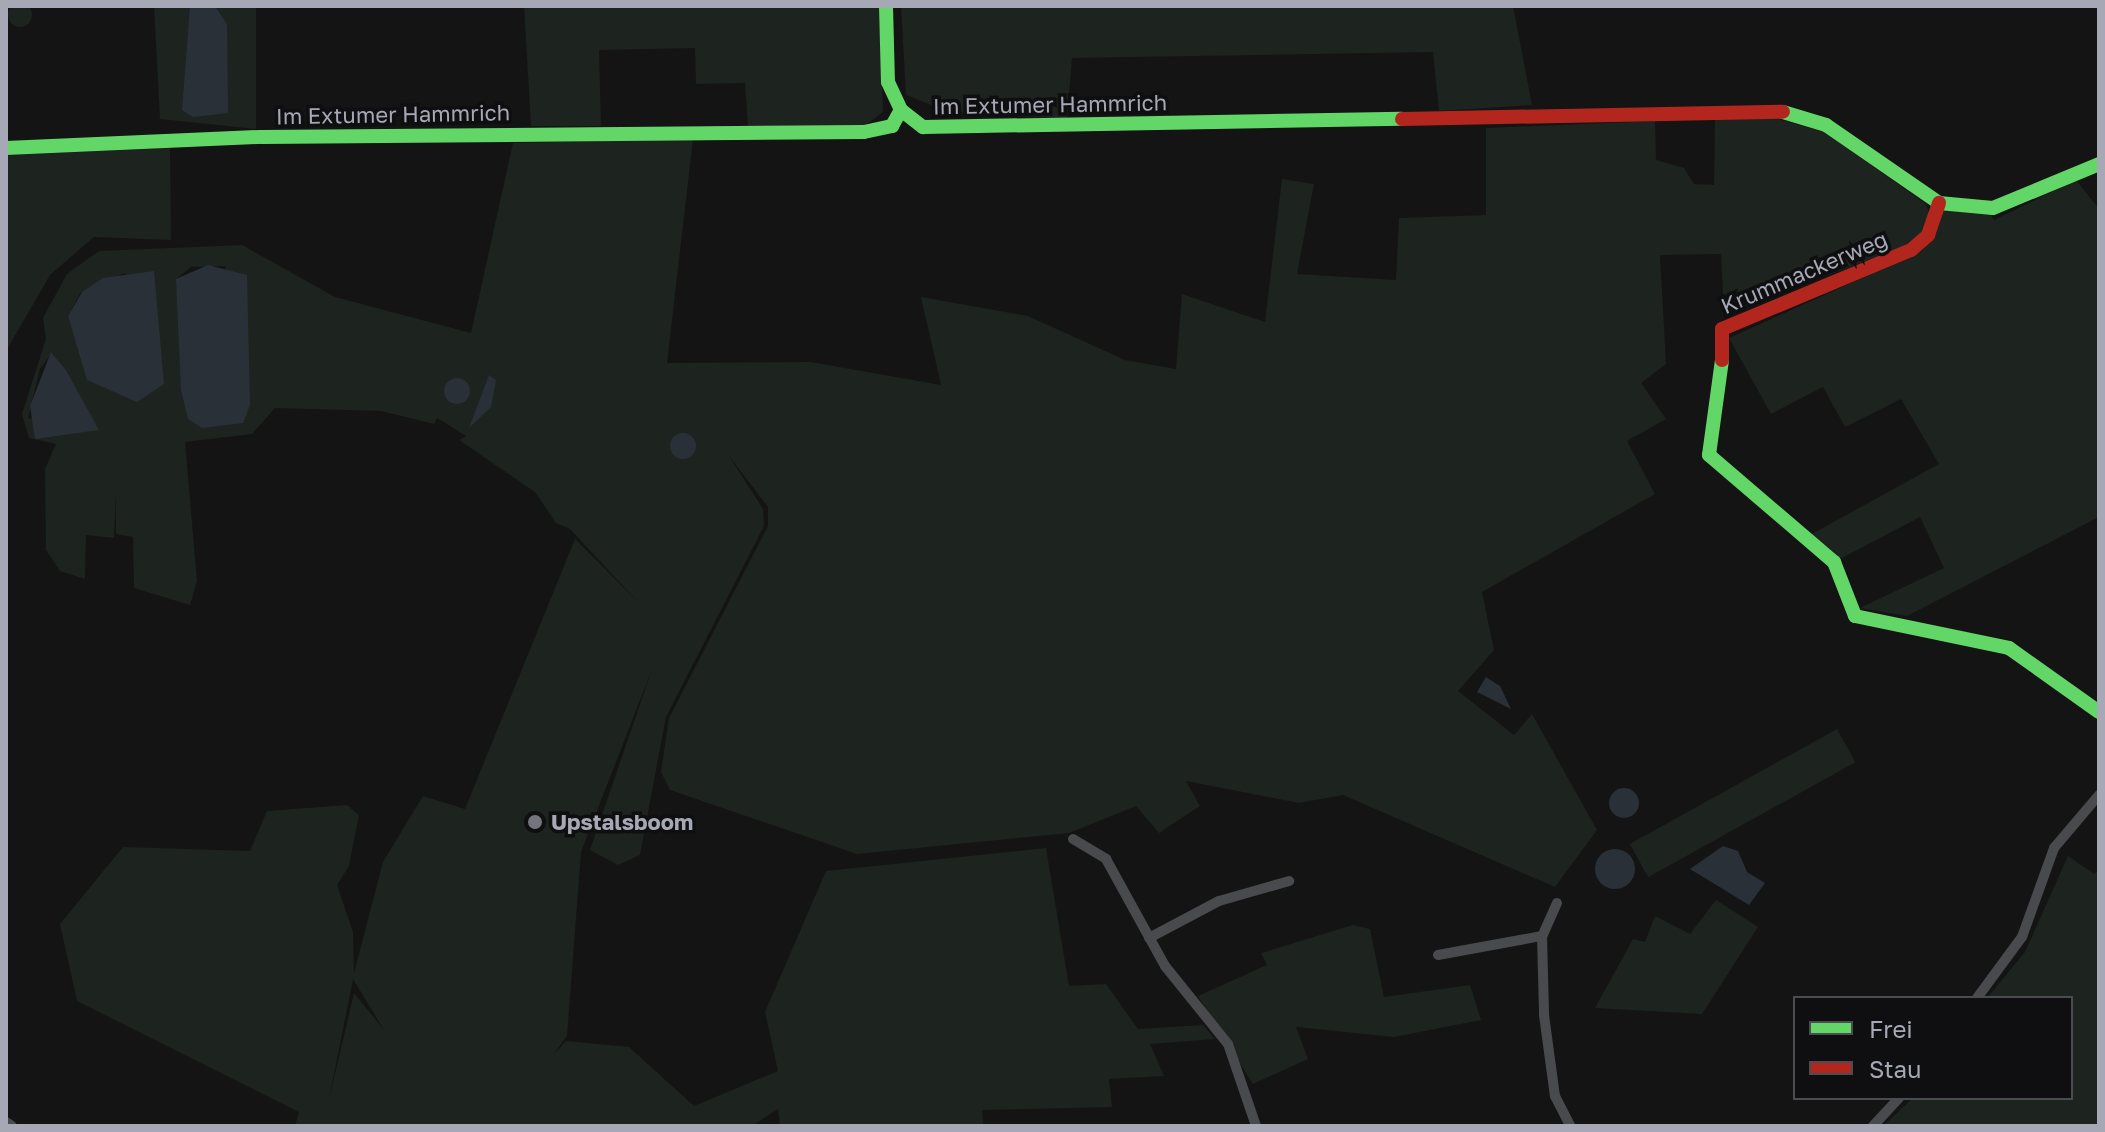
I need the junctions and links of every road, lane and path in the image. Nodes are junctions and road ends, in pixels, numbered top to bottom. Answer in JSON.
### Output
{"nodes":[{"id":1,"x":886,"y":6,"type":"edge"},
{"id":2,"x":901,"y":110,"type":"junction"},
{"id":3,"x":6,"y":148,"type":"edge"},
{"id":4,"x":2099,"y":164,"type":"edge"},
{"id":5,"x":1939,"y":203,"type":"junction"},
{"id":6,"x":2099,"y":712,"type":"edge"},
{"id":7,"x":2099,"y":795,"type":"edge"},
{"id":8,"x":1073,"y":839,"type":"dead end"},
{"id":9,"x":1289,"y":881,"type":"dead end"},
{"id":10,"x":1557,"y":903,"type":"dead end"},
{"id":11,"x":1542,"y":936,"type":"junction"},
{"id":12,"x":1149,"y":938,"type":"junction"},
{"id":13,"x":1438,"y":955,"type":"dead end"},
{"id":14,"x":1978,"y":996,"type":"edge"},
{"id":15,"x":1897,"y":1100,"type":"edge"},
{"id":16,"x":6,"y":1122,"type":"edge"},
{"id":17,"x":12,"y":1126,"type":"edge"},
{"id":18,"x":1256,"y":1126,"type":"edge"},
{"id":19,"x":1570,"y":1126,"type":"edge"},
{"id":20,"x":1873,"y":1126,"type":"edge"}],
"edges":[{"from":1,"to":2,"type":"street"},
{"from":2,"to":3,"type":"street","name":"Im Extumer Hammrich"},
{"from":2,"to":5,"type":"street","name":"Im Extumer Hammrich"},
{"from":4,"to":5,"type":"street"},
{"from":5,"to":6,"type":"street","name":"Krummackerweg"},
{"from":7,"to":14,"type":"street"},
{"from":8,"to":12,"type":"street"},
{"from":9,"to":12,"type":"street"},
{"from":10,"to":11,"type":"street"},
{"from":11,"to":13,"type":"street"},
{"from":11,"to":19,"type":"street"},
{"from":12,"to":18,"type":"street"},
{"from":15,"to":20,"type":"street"},
{"from":16,"to":17,"type":"street"}]}
